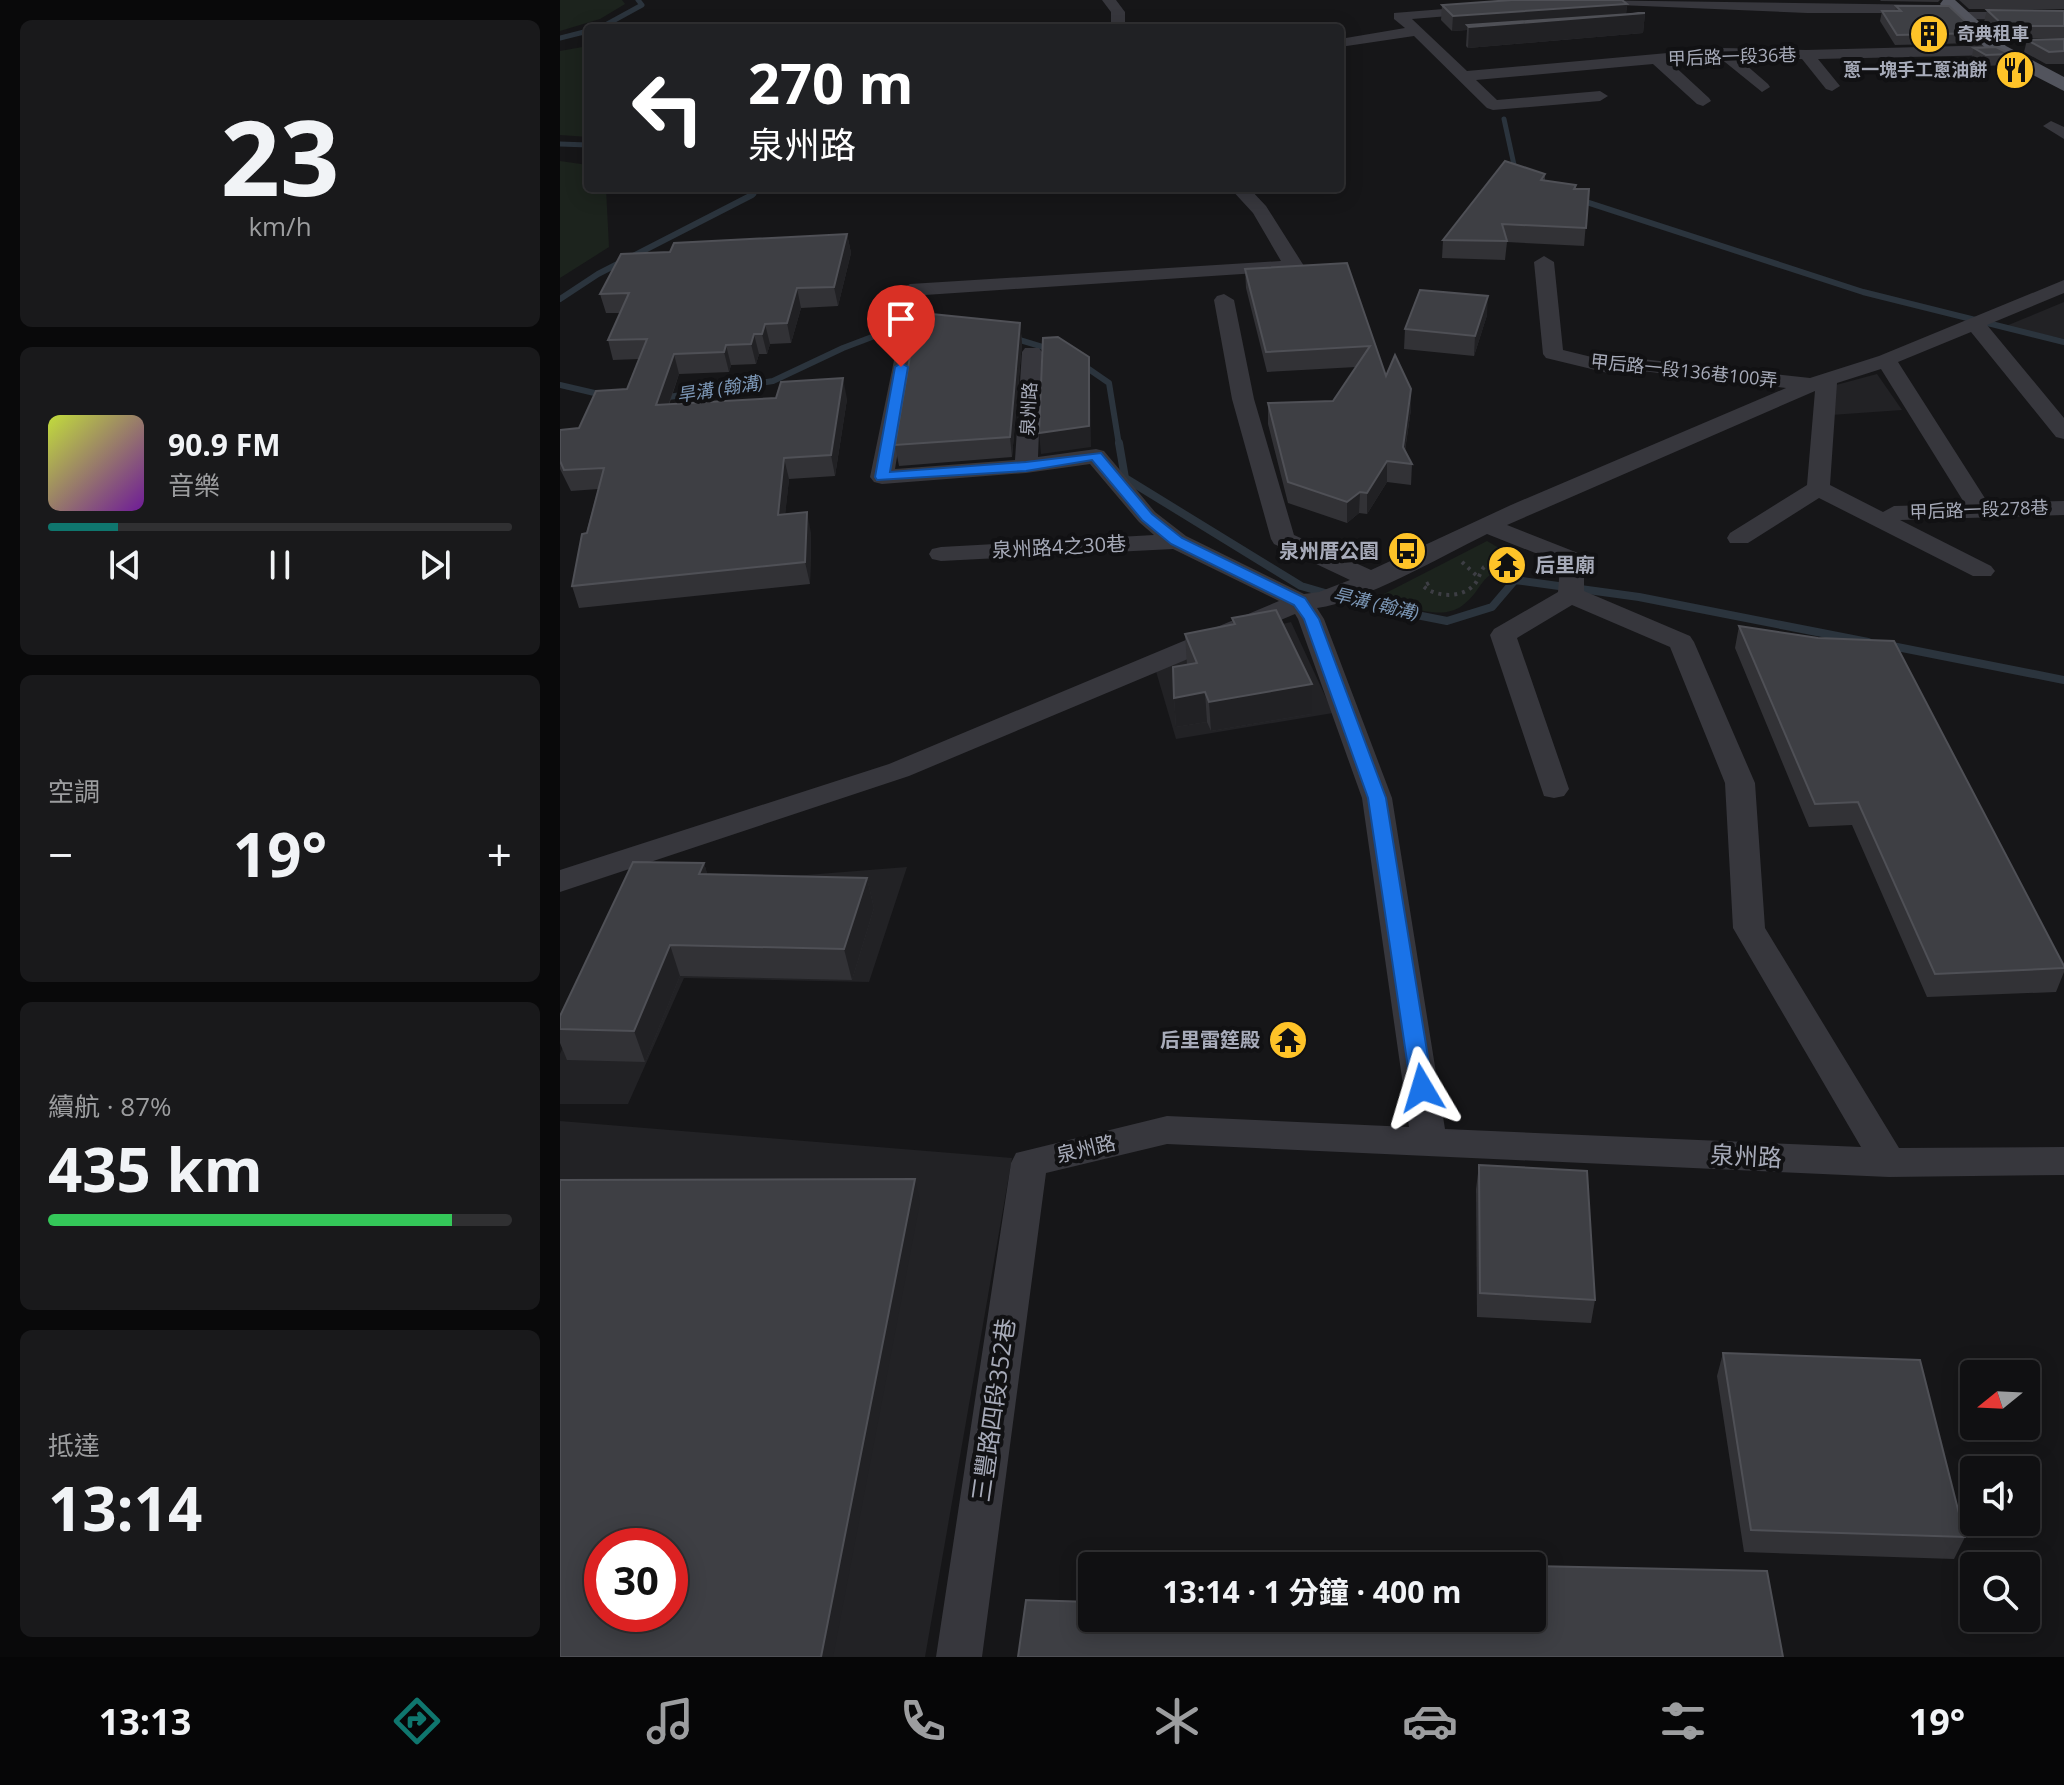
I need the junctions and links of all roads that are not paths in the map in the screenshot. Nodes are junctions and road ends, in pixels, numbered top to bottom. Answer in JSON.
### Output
{"nodes":[{"id":1,"x":1109,"y":0,"type":"edge"},
{"id":2,"x":2016,"y":0,"type":"edge"},
{"id":3,"x":2048,"y":0,"type":"edge"},
{"id":4,"x":1608,"y":1,"type":"edge"},
{"id":5,"x":2064,"y":1,"type":"edge"},
{"id":6,"x":1564,"y":5,"type":"edge"},
{"id":7,"x":1504,"y":9,"type":"edge"},
{"id":8,"x":1955,"y":10,"type":"junction"},
{"id":9,"x":1629,"y":17,"type":"edge"},
{"id":10,"x":1118,"y":24,"type":"edge"},
{"id":11,"x":2063,"y":25,"type":"edge"},
{"id":12,"x":1429,"y":37,"type":"junction"},
{"id":13,"x":1344,"y":43,"type":"edge"},
{"id":14,"x":2022,"y":44,"type":"edge"},
{"id":15,"x":1997,"y":48,"type":"junction"},
{"id":16,"x":1723,"y":53,"type":"junction"},
{"id":17,"x":1806,"y":55,"type":"junction"},
{"id":18,"x":1657,"y":59,"type":"junction"},
{"id":19,"x":1571,"y":67,"type":"junction"},
{"id":20,"x":1465,"y":76,"type":"junction"},
{"id":21,"x":2064,"y":85,"type":"edge"},
{"id":22,"x":1832,"y":86,"type":"dead end"},
{"id":23,"x":1762,"y":87,"type":"dead end"},
{"id":24,"x":1703,"y":101,"type":"dead end"},
{"id":25,"x":1243,"y":192,"type":"edge"},
{"id":26,"x":1544,"y":262,"type":"dead end"},
{"id":27,"x":914,"y":270,"type":"dead end"},
{"id":28,"x":2064,"y":286,"type":"edge"},
{"id":29,"x":1224,"y":300,"type":"dead end"},
{"id":30,"x":1979,"y":321,"type":"junction"},
{"id":31,"x":906,"y":340,"type":"dead end"},
{"id":32,"x":1032,"y":352,"type":"dead end"},
{"id":33,"x":1886,"y":360,"type":"junction"},
{"id":34,"x":1819,"y":382,"type":"junction"},
{"id":35,"x":2064,"y":432,"type":"edge"},
{"id":36,"x":1026,"y":466,"type":"junction"},
{"id":37,"x":1818,"y":488,"type":"junction"},
{"id":38,"x":2064,"y":508,"type":"edge"},
{"id":39,"x":1981,"y":510,"type":"junction"},
{"id":40,"x":1894,"y":513,"type":"dead end"},
{"id":41,"x":1486,"y":525,"type":"junction"},
{"id":42,"x":1739,"y":538,"type":"dead end"},
{"id":43,"x":1177,"y":541,"type":"junction"},
{"id":44,"x":941,"y":554,"type":"dead end"},
{"id":45,"x":1982,"y":571,"type":"dead end"},
{"id":46,"x":1371,"y":580,"type":"junction"},
{"id":47,"x":1571,"y":580,"type":"junction"},
{"id":48,"x":1323,"y":597,"type":"junction"},
{"id":49,"x":1554,"y":789,"type":"dead end"},
{"id":50,"x":560,"y":881,"type":"edge"},
{"id":51,"x":1429,"y":1140,"type":"junction"},
{"id":52,"x":2064,"y":1161,"type":"edge"},
{"id":53,"x":1029,"y":1163,"type":"joint"},
{"id":54,"x":1889,"y":1163,"type":"junction"},
{"id":55,"x":959,"y":1657,"type":"edge"}],
"edges":[{"from":1,"to":10,"type":"street"},
{"from":2,"to":8,"type":"street"},
{"from":3,"to":5,"type":"street"},
{"from":4,"to":6,"type":"street"},
{"from":4,"to":8,"type":"street"},
{"from":4,"to":9,"type":"street"},
{"from":7,"to":12,"type":"street"},
{"from":8,"to":11,"type":"street"},
{"from":8,"to":15,"type":"main road"},
{"from":12,"to":13,"type":"street"},
{"from":12,"to":20,"type":"street"},
{"from":14,"to":15,"type":"street","name":"甲后路一段36巷"},
{"from":15,"to":17,"type":"street","name":"甲后路一段36巷"},
{"from":15,"to":21,"type":"main road"},
{"from":16,"to":17,"type":"street","name":"甲后路一段36巷"},
{"from":16,"to":18,"type":"street","name":"甲后路一段36巷"},
{"from":16,"to":23,"type":"street"},
{"from":17,"to":22,"type":"street"},
{"from":18,"to":19,"type":"street","name":"甲后路一段36巷"},
{"from":18,"to":24,"type":"street"},
{"from":19,"to":20,"type":"street","name":"甲后路一段36巷"},
{"from":19,"to":20,"type":"street"},
{"from":25,"to":27,"type":"street"},
{"from":26,"to":34,"type":"street","name":"甲后路一段136巷100弄"},
{"from":28,"to":30,"type":"street"},
{"from":29,"to":46,"type":"street"},
{"from":30,"to":33,"type":"street"},
{"from":30,"to":35,"type":"street"},
{"from":31,"to":36,"type":"street","name":"泉州路"},
{"from":32,"to":36,"type":"street","name":"泉州路"},
{"from":33,"to":34,"type":"street"},
{"from":33,"to":39,"type":"street"},
{"from":34,"to":37,"type":"street"},
{"from":34,"to":41,"type":"street"},
{"from":36,"to":43,"type":"street","name":"泉州路"},
{"from":37,"to":42,"type":"street"},
{"from":37,"to":45,"type":"street"},
{"from":38,"to":39,"type":"street","name":"甲后路一段278巷"},
{"from":39,"to":40,"type":"street","name":"甲后路一段278巷"},
{"from":41,"to":46,"type":"street"},
{"from":41,"to":47,"type":"street"},
{"from":43,"to":44,"type":"street","name":"泉州路4之30巷"},
{"from":43,"to":48,"type":"street","name":"泉州路"},
{"from":46,"to":48,"type":"street"},
{"from":47,"to":49,"type":"street"},
{"from":47,"to":54,"type":"street"},
{"from":48,"to":50,"type":"street"},
{"from":48,"to":51,"type":"street"},
{"from":51,"to":53,"type":"street","name":"泉州路"},
{"from":51,"to":54,"type":"street","name":"泉州路"},
{"from":52,"to":54,"type":"street","name":"泉州路"},
{"from":53,"to":55,"type":"street","name":"三豐路四段352巷"}]}
